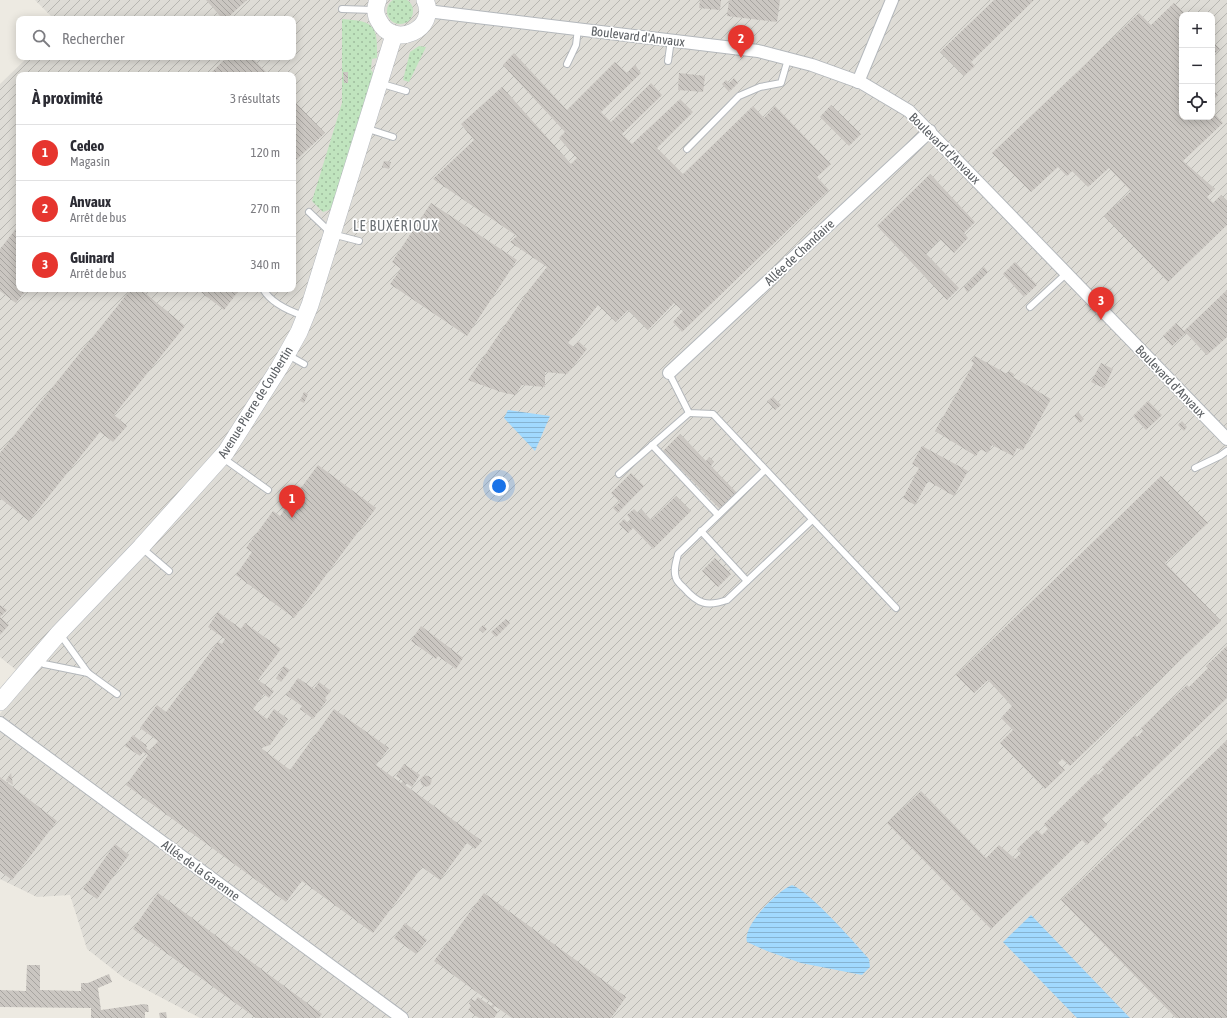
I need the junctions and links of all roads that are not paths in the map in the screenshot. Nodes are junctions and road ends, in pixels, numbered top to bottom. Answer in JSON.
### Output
{"nodes":[{"id":1,"x":892,"y":0,"type":"edge"},
{"id":2,"x":377,"y":5,"type":"edge"},
{"id":3,"x":426,"y":6,"type":"edge"},
{"id":4,"x":342,"y":9,"type":"dead end"},
{"id":5,"x":578,"y":29,"type":"junction"},
{"id":6,"x":394,"y":35,"type":"junction"},
{"id":7,"x":671,"y":40,"type":"junction"},
{"id":8,"x":788,"y":59,"type":"junction"},
{"id":9,"x":668,"y":61,"type":"dead end"},
{"id":10,"x":567,"y":64,"type":"dead end"},
{"id":11,"x":858,"y":82,"type":"junction"},
{"id":12,"x":379,"y":83,"type":"junction"},
{"id":13,"x":406,"y":92,"type":"dead end"},
{"id":14,"x":364,"y":127,"type":"junction"},
{"id":15,"x":930,"y":131,"type":"junction"},
{"id":16,"x":393,"y":137,"type":"dead end"},
{"id":17,"x":687,"y":150,"type":"dead end"},
{"id":18,"x":309,"y":212,"type":"dead end"},
{"id":19,"x":332,"y":234,"type":"junction"},
{"id":20,"x":359,"y":241,"type":"dead end"},
{"id":21,"x":1067,"y":273,"type":"junction"},
{"id":22,"x":265,"y":292,"type":"edge"},
{"id":23,"x":1030,"y":307,"type":"dead end"},
{"id":24,"x":305,"y":316,"type":"junction"},
{"id":25,"x":286,"y":355,"type":"junction"},
{"id":26,"x":304,"y":364,"type":"dead end"},
{"id":27,"x":669,"y":373,"type":"joint"},
{"id":28,"x":689,"y":413,"type":"junction"},
{"id":29,"x":1227,"y":439,"type":"edge"},
{"id":30,"x":652,"y":445,"type":"junction"},
{"id":31,"x":1227,"y":451,"type":"edge"},
{"id":32,"x":222,"y":458,"type":"junction"},
{"id":33,"x":1195,"y":468,"type":"dead end"},
{"id":34,"x":766,"y":470,"type":"junction"},
{"id":35,"x":619,"y":474,"type":"dead end"},
{"id":36,"x":268,"y":490,"type":"dead end"},
{"id":37,"x":718,"y":516,"type":"junction"},
{"id":38,"x":812,"y":520,"type":"junction"},
{"id":39,"x":701,"y":531,"type":"junction"},
{"id":40,"x":141,"y":547,"type":"junction"},
{"id":41,"x":169,"y":571,"type":"dead end"},
{"id":42,"x":747,"y":581,"type":"junction"},
{"id":43,"x":896,"y":608,"type":"dead end"},
{"id":44,"x":59,"y":634,"type":"junction"},
{"id":45,"x":44,"y":664,"type":"dead end"},
{"id":46,"x":88,"y":673,"type":"junction"},
{"id":47,"x":118,"y":694,"type":"dead end"},
{"id":48,"x":0,"y":702,"type":"edge"},
{"id":49,"x":0,"y":723,"type":"edge"},
{"id":50,"x":402,"y":1018,"type":"edge"}],
"edges":[{"from":1,"to":11,"type":"street"},
{"from":2,"to":4,"type":"lane"},
{"from":2,"to":6,"type":"street"},
{"from":3,"to":5,"type":"street","name":"Boulevard d'Anvaux"},
{"from":3,"to":6,"type":"street"},
{"from":5,"to":7,"type":"street","name":"Boulevard d'Anvaux"},
{"from":5,"to":10,"type":"lane"},
{"from":6,"to":12,"type":"street","name":"Avenue Pierre de Coubertin"},
{"from":7,"to":8,"type":"street","name":"Boulevard d'Anvaux"},
{"from":7,"to":9,"type":"lane"},
{"from":8,"to":11,"type":"street","name":"Boulevard d'Anvaux"},
{"from":8,"to":17,"type":"lane"},
{"from":11,"to":15,"type":"street","name":"Boulevard d'Anvaux"},
{"from":12,"to":13,"type":"lane"},
{"from":12,"to":14,"type":"street","name":"Avenue Pierre de Coubertin"},
{"from":14,"to":16,"type":"lane"},
{"from":14,"to":19,"type":"street","name":"Avenue Pierre de Coubertin"},
{"from":15,"to":21,"type":"street","name":"Boulevard d'Anvaux"},
{"from":15,"to":27,"type":"street","name":"Allée de Chandaire"},
{"from":18,"to":19,"type":"lane"},
{"from":19,"to":20,"type":"lane"},
{"from":19,"to":24,"type":"street","name":"Avenue Pierre de Coubertin"},
{"from":21,"to":23,"type":"lane"},
{"from":21,"to":29,"type":"street","name":"Boulevard d'Anvaux"},
{"from":22,"to":24,"type":"lane"},
{"from":24,"to":25,"type":"street","name":"Avenue Pierre de Coubertin"},
{"from":25,"to":26,"type":"lane"},
{"from":25,"to":32,"type":"street","name":"Avenue Pierre de Coubertin"},
{"from":27,"to":28,"type":"lane"},
{"from":28,"to":30,"type":"lane"},
{"from":28,"to":34,"type":"lane"},
{"from":30,"to":35,"type":"lane"},
{"from":30,"to":37,"type":"lane"},
{"from":31,"to":33,"type":"lane"},
{"from":32,"to":36,"type":"lane"},
{"from":32,"to":40,"type":"street","name":"Avenue Pierre de Coubertin"},
{"from":34,"to":37,"type":"lane"},
{"from":34,"to":38,"type":"lane"},
{"from":37,"to":39,"type":"lane"},
{"from":38,"to":42,"type":"lane"},
{"from":38,"to":43,"type":"lane"},
{"from":39,"to":42,"type":"lane"},
{"from":39,"to":42,"type":"lane"},
{"from":40,"to":41,"type":"lane"},
{"from":40,"to":44,"type":"street","name":"Avenue Pierre de Coubertin"},
{"from":44,"to":46,"type":"lane"},
{"from":44,"to":48,"type":"street","name":"Avenue Pierre de Coubertin"},
{"from":45,"to":46,"type":"lane"},
{"from":46,"to":47,"type":"lane"},
{"from":49,"to":50,"type":"street","name":"Allée de la Garenne"}]}
